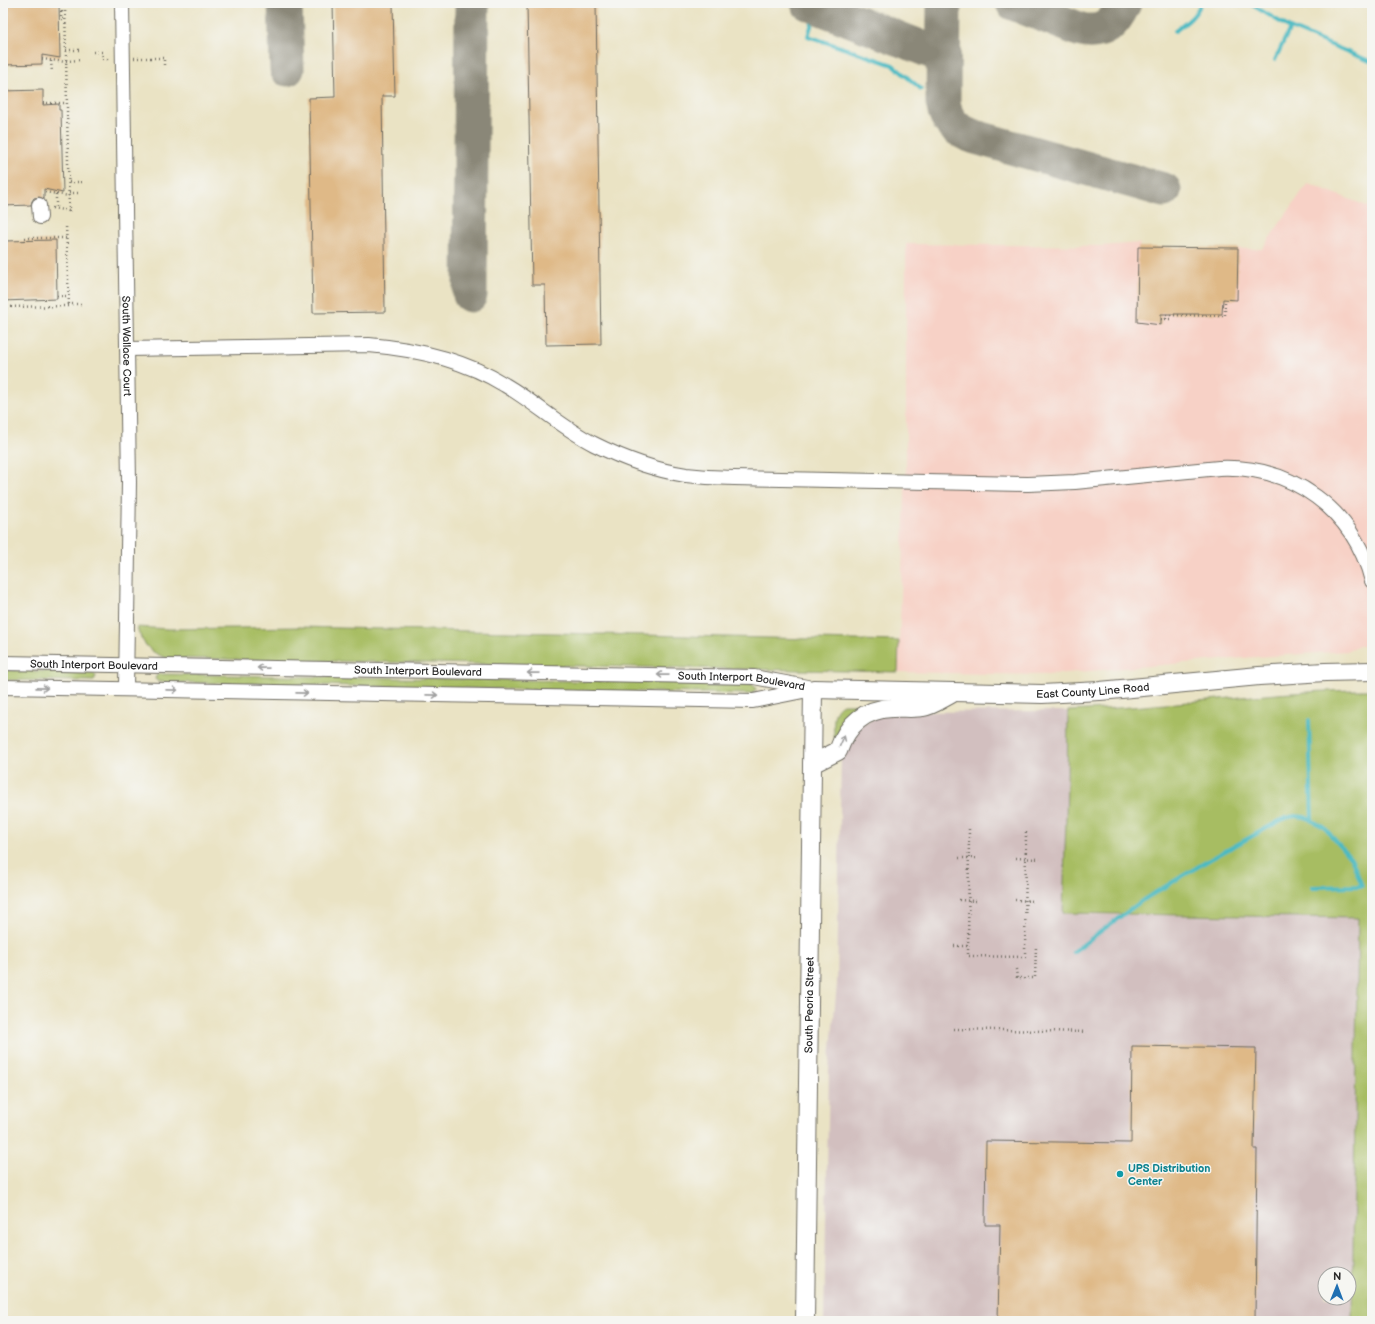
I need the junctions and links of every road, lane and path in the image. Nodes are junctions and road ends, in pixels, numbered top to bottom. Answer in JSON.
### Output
{"nodes":[{"id":1,"x":62,"y":3,"type":"edge"},
{"id":2,"x":65,"y":3,"type":"edge"},
{"id":3,"x":122,"y":3,"type":"edge"},
{"id":4,"x":66,"y":19,"type":"junction"},
{"id":5,"x":66,"y":50,"type":"junction"},
{"id":6,"x":79,"y":50,"type":"dead end"},
{"id":7,"x":93,"y":52,"type":"dead end"},
{"id":8,"x":132,"y":58,"type":"dead end"},
{"id":9,"x":42,"y":59,"type":"dead end"},
{"id":10,"x":80,"y":60,"type":"dead end"},
{"id":11,"x":51,"y":61,"type":"junction"},
{"id":12,"x":66,"y":61,"type":"junction"},
{"id":13,"x":110,"y":61,"type":"dead end"},
{"id":14,"x":164,"y":67,"type":"dead end"},
{"id":15,"x":52,"y":72,"type":"dead end"},
{"id":16,"x":43,"y":103,"type":"dead end"},
{"id":17,"x":67,"y":103,"type":"junction"},
{"id":18,"x":69,"y":182,"type":"junction"},
{"id":19,"x":82,"y":182,"type":"dead end"},
{"id":20,"x":82,"y":193,"type":"dead end"},
{"id":21,"x":56,"y":194,"type":"junction"},
{"id":22,"x":69,"y":194,"type":"junction"},
{"id":23,"x":56,"y":208,"type":"junction"},
{"id":24,"x":66,"y":225,"type":"dead end"},
{"id":25,"x":67,"y":238,"type":"junction"},
{"id":26,"x":24,"y":241,"type":"dead end"},
{"id":27,"x":57,"y":296,"type":"dead end"},
{"id":28,"x":68,"y":296,"type":"junction"},
{"id":29,"x":31,"y":301,"type":"dead end"},
{"id":30,"x":1225,"y":302,"type":"dead end"},
{"id":31,"x":68,"y":304,"type":"junction"},
{"id":32,"x":81,"y":304,"type":"dead end"},
{"id":33,"x":3,"y":307,"type":"edge"},
{"id":34,"x":31,"y":307,"type":"junction"},
{"id":35,"x":1161,"y":318,"type":"dead end"},
{"id":36,"x":1166,"y":319,"type":"junction"},
{"id":37,"x":1171,"y":319,"type":"dead end"},
{"id":38,"x":127,"y":349,"type":"junction"},
{"id":39,"x":1372,"y":582,"type":"edge"},
{"id":40,"x":3,"y":663,"type":"edge"},
{"id":41,"x":126,"y":666,"type":"junction"},
{"id":42,"x":1372,"y":671,"type":"edge"},
{"id":43,"x":3,"y":687,"type":"edge"},
{"id":44,"x":126,"y":689,"type":"junction"},
{"id":45,"x":813,"y":689,"type":"junction"},
{"id":46,"x":953,"y":692,"type":"junction"},
{"id":47,"x":812,"y":764,"type":"junction"},
{"id":48,"x":969,"y":829,"type":"dead end"},
{"id":49,"x":1026,"y":829,"type":"dead end"},
{"id":50,"x":959,"y":858,"type":"dead end"},
{"id":51,"x":969,"y":858,"type":"junction"},
{"id":52,"x":977,"y":858,"type":"dead end"},
{"id":53,"x":1016,"y":858,"type":"dead end"},
{"id":54,"x":1026,"y":859,"type":"junction"},
{"id":55,"x":1040,"y":859,"type":"dead end"},
{"id":56,"x":959,"y":900,"type":"dead end"},
{"id":57,"x":969,"y":900,"type":"junction"},
{"id":58,"x":1015,"y":900,"type":"dead end"},
{"id":59,"x":976,"y":901,"type":"dead end"},
{"id":60,"x":1025,"y":901,"type":"junction"},
{"id":61,"x":1034,"y":901,"type":"dead end"},
{"id":62,"x":954,"y":946,"type":"dead end"},
{"id":63,"x":968,"y":946,"type":"junction"},
{"id":64,"x":1036,"y":946,"type":"dead end"},
{"id":65,"x":1016,"y":969,"type":"dead end"},
{"id":66,"x":954,"y":1029,"type":"dead end"},
{"id":67,"x":1089,"y":1032,"type":"dead end"},
{"id":68,"x":805,"y":1321,"type":"edge"}],
"edges":[{"from":1,"to":4,"type":"path"},
{"from":2,"to":4,"type":"path"},
{"from":3,"to":38,"type":"street","name":"South Wallace Court"},
{"from":4,"to":5,"type":"path"},
{"from":5,"to":6,"type":"path"},
{"from":5,"to":12,"type":"path"},
{"from":7,"to":13,"type":"path"},
{"from":8,"to":14,"type":"path"},
{"from":9,"to":11,"type":"path"},
{"from":10,"to":12,"type":"path"},
{"from":11,"to":12,"type":"path"},
{"from":11,"to":15,"type":"path"},
{"from":12,"to":17,"type":"path"},
{"from":16,"to":17,"type":"path"},
{"from":17,"to":18,"type":"path"},
{"from":18,"to":19,"type":"path"},
{"from":18,"to":22,"type":"path"},
{"from":20,"to":22,"type":"path"},
{"from":21,"to":22,"type":"path"},
{"from":21,"to":23,"type":"path"},
{"from":21,"to":23,"type":"path"},
{"from":22,"to":23,"type":"path"},
{"from":24,"to":25,"type":"path"},
{"from":25,"to":26,"type":"path"},
{"from":25,"to":28,"type":"path"},
{"from":27,"to":28,"type":"path"},
{"from":28,"to":31,"type":"path"},
{"from":29,"to":34,"type":"path"},
{"from":30,"to":36,"type":"path"},
{"from":31,"to":32,"type":"path"},
{"from":31,"to":34,"type":"path"},
{"from":33,"to":34,"type":"path"},
{"from":35,"to":36,"type":"path"},
{"from":36,"to":37,"type":"path"},
{"from":38,"to":39,"type":"street"},
{"from":38,"to":41,"type":"street","name":"South Wallace Court"},
{"from":40,"to":41,"type":"street","name":"South Interport Boulevard"},
{"from":41,"to":44,"type":"street","name":"South Wallace Court"},
{"from":45,"to":41,"type":"street","name":"South Interport Boulevard","one_way":true},
{"from":42,"to":46,"type":"main road","name":"East County Line Road"},
{"from":43,"to":44,"type":"street","name":"South Interport Boulevard","one_way":true},
{"from":44,"to":45,"type":"street","name":"South Interport Boulevard","one_way":true},
{"from":45,"to":46,"type":"main road","name":"East County Line Road"},
{"from":45,"to":47,"type":"main road","name":"South Peoria Street"},
{"from":47,"to":46,"type":"main road","one_way":true},
{"from":47,"to":68,"type":"main road","name":"South Peoria Street"},
{"from":48,"to":51,"type":"path"},
{"from":49,"to":54,"type":"path"},
{"from":50,"to":51,"type":"path"},
{"from":51,"to":52,"type":"path"},
{"from":51,"to":57,"type":"path"},
{"from":53,"to":54,"type":"path"},
{"from":54,"to":55,"type":"path"},
{"from":54,"to":60,"type":"path"},
{"from":56,"to":57,"type":"path"},
{"from":57,"to":59,"type":"path"},
{"from":57,"to":63,"type":"path"},
{"from":58,"to":60,"type":"path"},
{"from":60,"to":61,"type":"path"},
{"from":60,"to":63,"type":"path"},
{"from":62,"to":63,"type":"path"},
{"from":64,"to":65,"type":"path"},
{"from":66,"to":67,"type":"path"}]}
